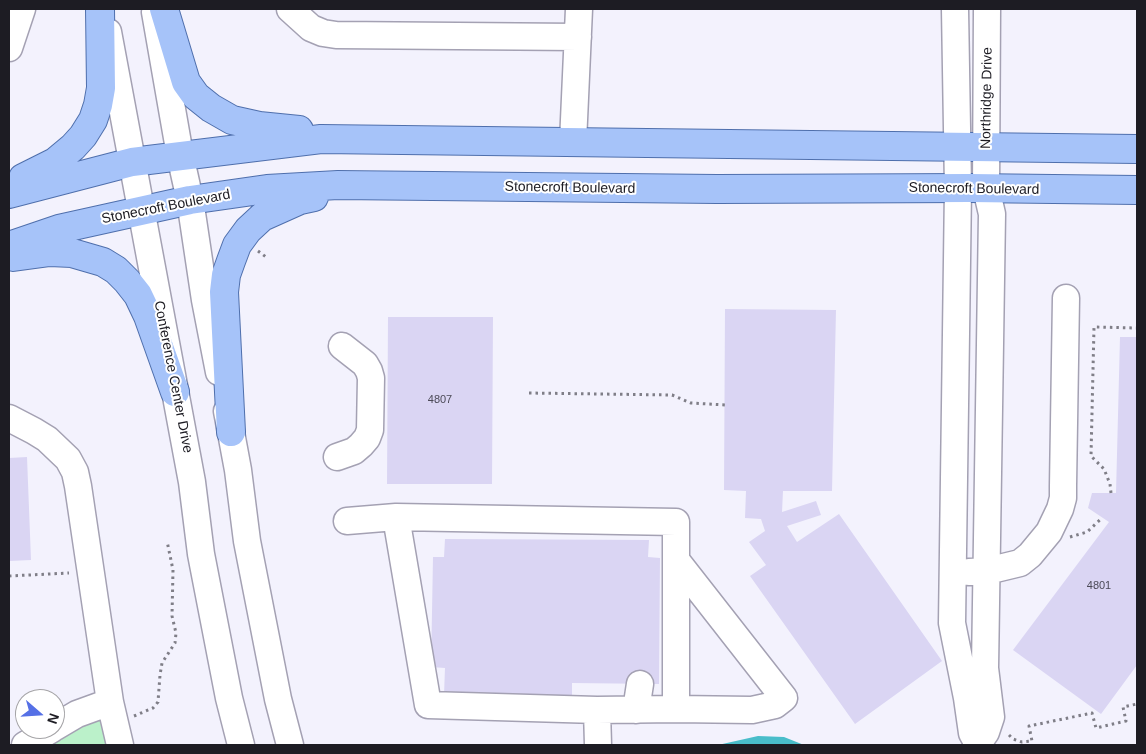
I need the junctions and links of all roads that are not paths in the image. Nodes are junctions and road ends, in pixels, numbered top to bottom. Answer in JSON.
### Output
{"nodes":[{"id":1,"x":22,"y":9,"type":"edge"},
{"id":2,"x":100,"y":9,"type":"edge"},
{"id":3,"x":106,"y":9,"type":"edge"},
{"id":4,"x":155,"y":9,"type":"edge"},
{"id":5,"x":164,"y":9,"type":"edge"},
{"id":6,"x":290,"y":9,"type":"edge"},
{"id":7,"x":578,"y":9,"type":"edge"},
{"id":8,"x":956,"y":9,"type":"edge"},
{"id":9,"x":987,"y":9,"type":"edge"},
{"id":10,"x":578,"y":37,"type":"junction"},
{"id":11,"x":9,"y":48,"type":"edge"},
{"id":12,"x":395,"y":141,"type":"junction"},
{"id":13,"x":573,"y":142,"type":"junction"},
{"id":14,"x":986,"y":147,"type":"junction"},
{"id":15,"x":957,"y":148,"type":"junction"},
{"id":16,"x":1137,"y":150,"type":"edge"},
{"id":17,"x":180,"y":155,"type":"junction"},
{"id":18,"x":132,"y":162,"type":"junction"},
{"id":19,"x":9,"y":185,"type":"edge"},
{"id":20,"x":392,"y":185,"type":"junction"},
{"id":21,"x":958,"y":188,"type":"junction"},
{"id":22,"x":986,"y":188,"type":"junction"},
{"id":23,"x":1137,"y":190,"type":"edge"},
{"id":24,"x":9,"y":194,"type":"edge"},
{"id":25,"x":190,"y":200,"type":"junction"},
{"id":26,"x":143,"y":210,"type":"junction"},
{"id":27,"x":9,"y":246,"type":"edge"},
{"id":28,"x":9,"y":258,"type":"edge"},
{"id":29,"x":1066,"y":298,"type":"dead end"},
{"id":30,"x":342,"y":346,"type":"dead end"},
{"id":31,"x":175,"y":392,"type":"junction"},
{"id":32,"x":9,"y":418,"type":"edge"},
{"id":33,"x":231,"y":432,"type":"junction"},
{"id":34,"x":337,"y":457,"type":"dead end"},
{"id":35,"x":396,"y":517,"type":"junction"},
{"id":36,"x":347,"y":521,"type":"dead end"},
{"id":37,"x":676,"y":560,"type":"junction"},
{"id":38,"x":987,"y":571,"type":"junction"},
{"id":39,"x":954,"y":572,"type":"junction"},
{"id":40,"x":640,"y":684,"type":"dead end"},
{"id":41,"x":110,"y":702,"type":"junction"},
{"id":42,"x":676,"y":709,"type":"junction"},
{"id":43,"x":598,"y":710,"type":"junction"},
{"id":44,"x":636,"y":710,"type":"junction"},
{"id":45,"x":65,"y":721,"type":"edge"},
{"id":46,"x":120,"y":745,"type":"edge"},
{"id":47,"x":242,"y":745,"type":"edge"},
{"id":48,"x":290,"y":745,"type":"edge"},
{"id":49,"x":598,"y":745,"type":"edge"},
{"id":50,"x":977,"y":745,"type":"edge"}],
"edges":[{"from":1,"to":11,"type":"street"},
{"from":2,"to":19,"type":"main road"},
{"from":3,"to":18,"type":"street","name":"Conference Center Drive"},
{"from":4,"to":17,"type":"street"},
{"from":5,"to":12,"type":"main road"},
{"from":6,"to":10,"type":"street"},
{"from":7,"to":10,"type":"street"},
{"from":8,"to":15,"type":"street"},
{"from":9,"to":14,"type":"street","name":"Northridge Drive"},
{"from":10,"to":13,"type":"street"},
{"from":12,"to":13,"type":"main road"},
{"from":12,"to":17,"type":"main road"},
{"from":13,"to":15,"type":"main road"},
{"from":14,"to":15,"type":"main road"},
{"from":14,"to":16,"type":"main road"},
{"from":14,"to":22,"type":"street","name":"Northridge Drive"},
{"from":15,"to":21,"type":"street"},
{"from":17,"to":18,"type":"main road"},
{"from":17,"to":25,"type":"street"},
{"from":18,"to":24,"type":"main road"},
{"from":18,"to":26,"type":"street","name":"Conference Center Drive"},
{"from":20,"to":21,"type":"main road","name":"Stonecroft Boulevard"},
{"from":20,"to":25,"type":"main road","name":"Stonecroft Boulevard"},
{"from":20,"to":33,"type":"main road"},
{"from":21,"to":22,"type":"main road","name":"Stonecroft Boulevard"},
{"from":21,"to":39,"type":"street"},
{"from":22,"to":23,"type":"main road","name":"Stonecroft Boulevard"},
{"from":22,"to":38,"type":"street","name":"Northridge Drive"},
{"from":25,"to":26,"type":"main road","name":"Stonecroft Boulevard"},
{"from":25,"to":33,"type":"street"},
{"from":26,"to":27,"type":"main road","name":"Stonecroft Boulevard"},
{"from":26,"to":31,"type":"street","name":"Conference Center Drive"},
{"from":28,"to":31,"type":"main road"},
{"from":29,"to":38,"type":"street"},
{"from":30,"to":34,"type":"street"},
{"from":31,"to":47,"type":"street","name":"Conference Center Drive"},
{"from":32,"to":41,"type":"street"},
{"from":33,"to":48,"type":"street"},
{"from":35,"to":36,"type":"street"},
{"from":35,"to":37,"type":"street"},
{"from":35,"to":43,"type":"street"},
{"from":37,"to":42,"type":"street"},
{"from":37,"to":42,"type":"street"},
{"from":38,"to":39,"type":"street"},
{"from":38,"to":50,"type":"street","name":"Northridge Drive"},
{"from":39,"to":50,"type":"street"},
{"from":40,"to":44,"type":"street"},
{"from":41,"to":45,"type":"street"},
{"from":41,"to":46,"type":"street"},
{"from":42,"to":44,"type":"street"},
{"from":43,"to":44,"type":"street"},
{"from":43,"to":49,"type":"street"}]}
